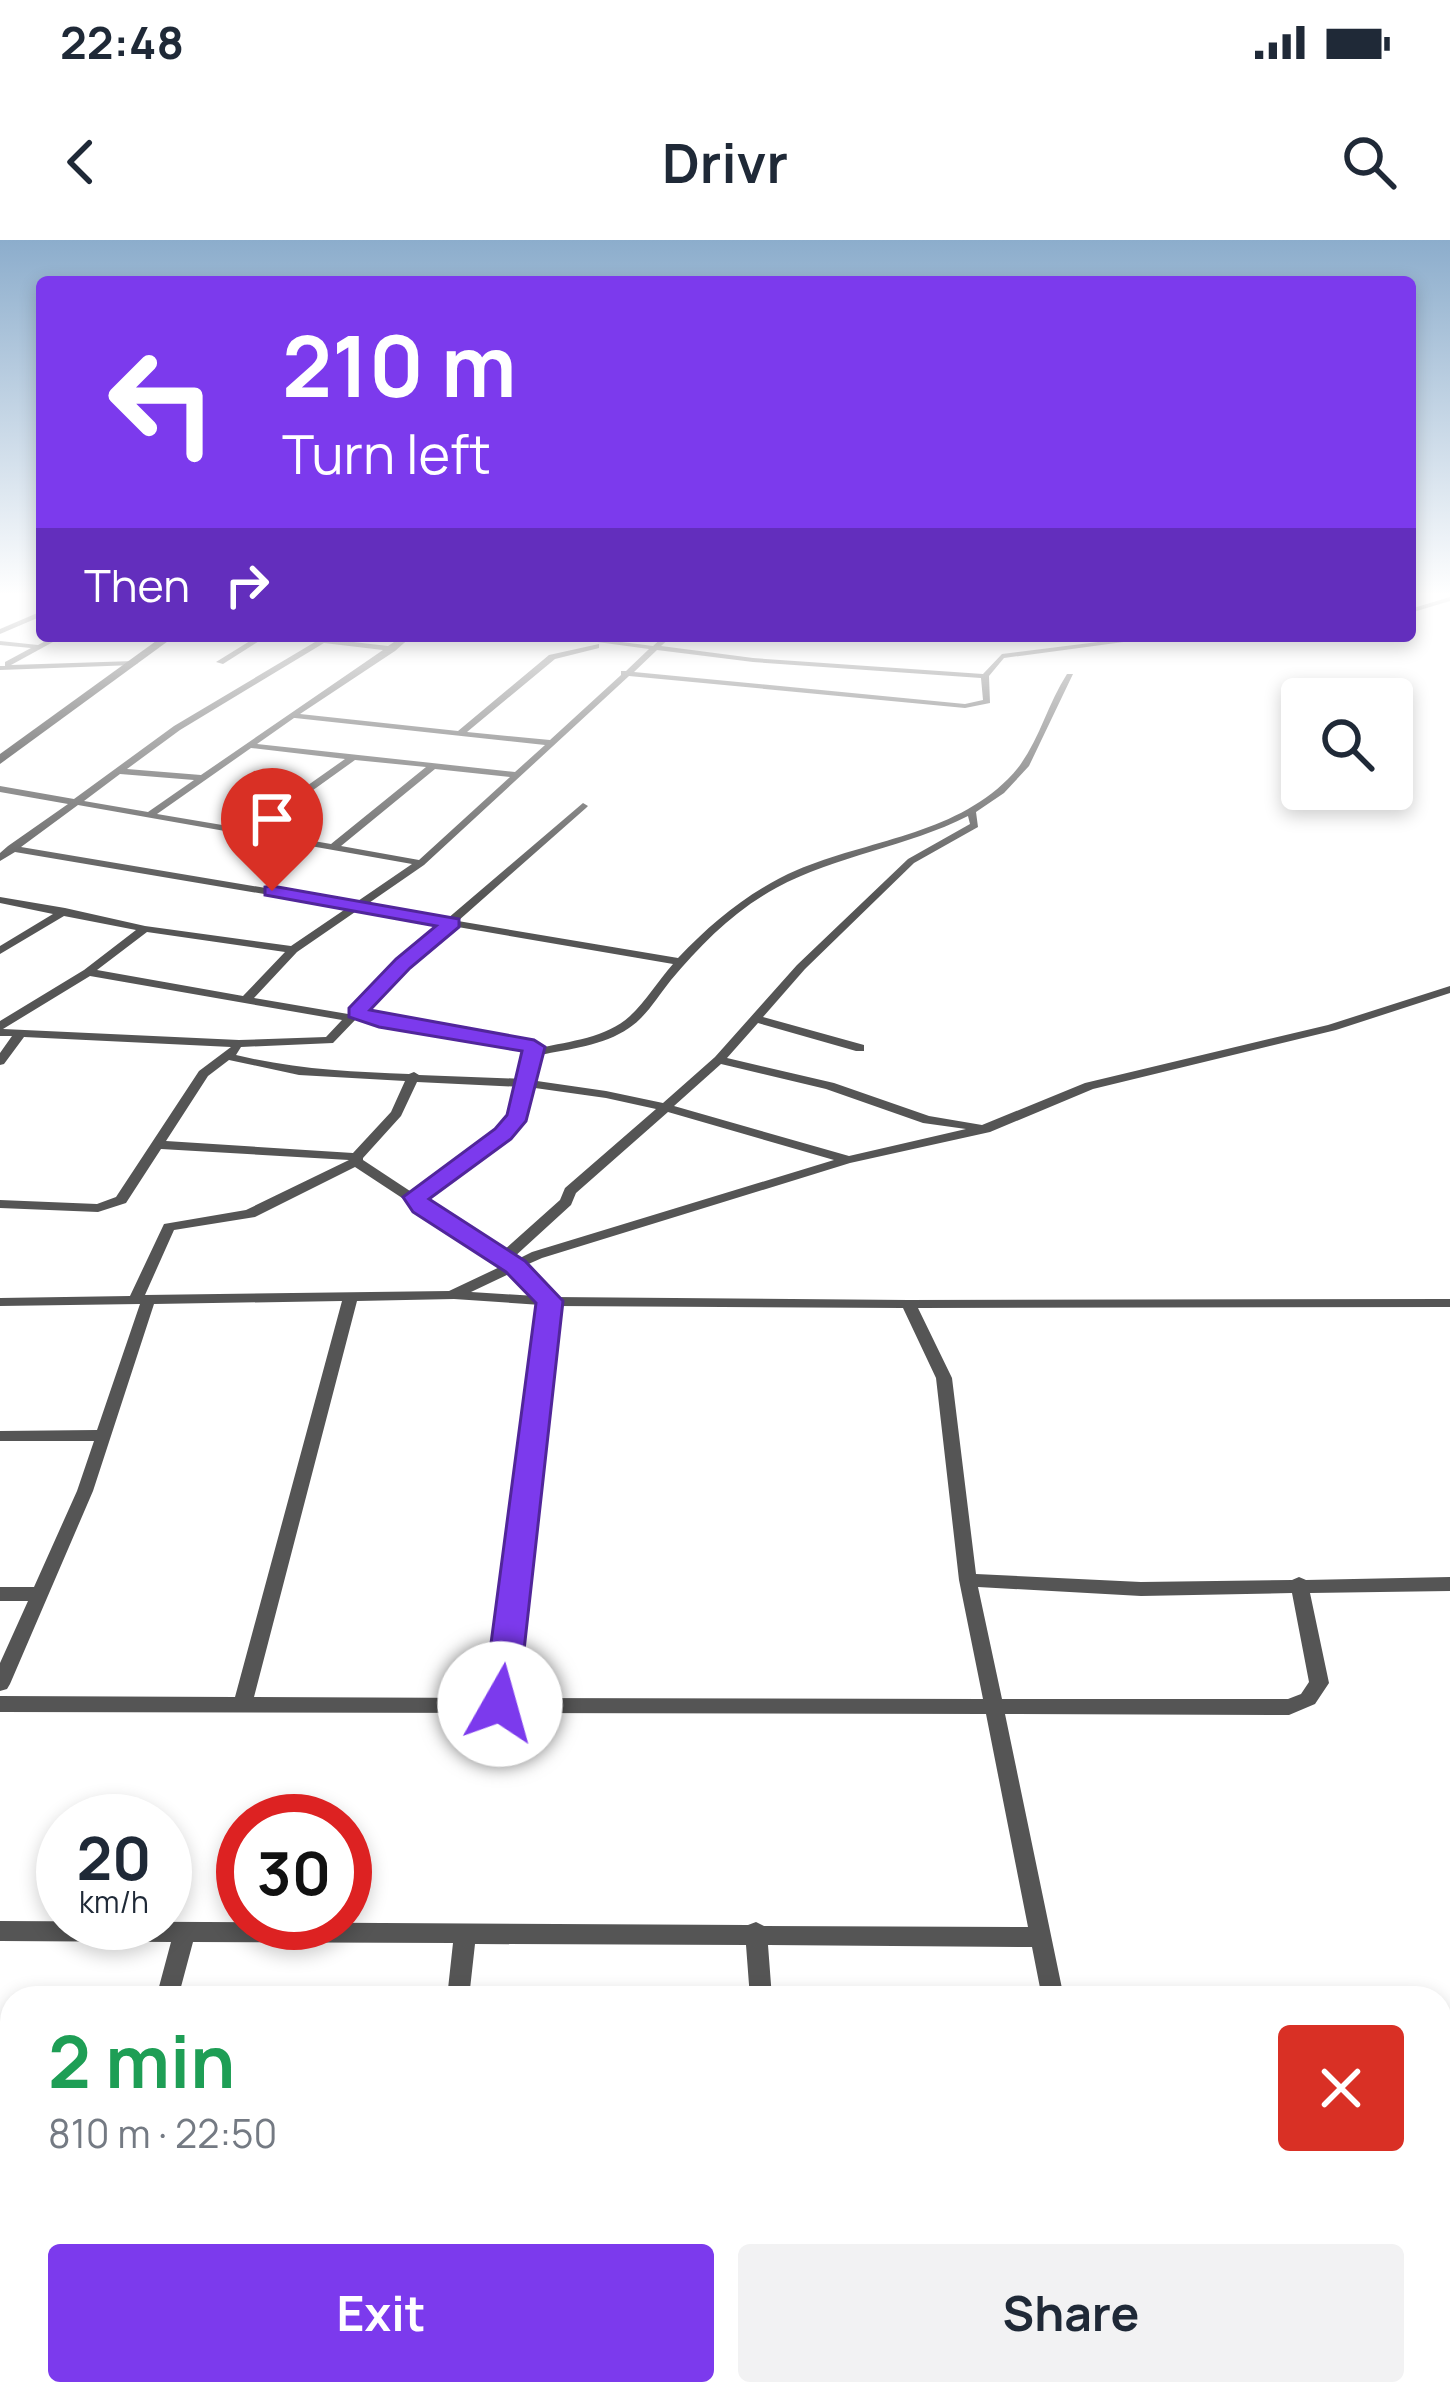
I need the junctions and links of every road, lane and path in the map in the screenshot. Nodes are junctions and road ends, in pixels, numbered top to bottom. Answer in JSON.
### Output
{"nodes":[{"id":1,"x":78,"y":694,"type":"edge"},
{"id":2,"x":85,"y":694,"type":"edge"},
{"id":3,"x":228,"y":694,"type":"edge"},
{"id":4,"x":327,"y":694,"type":"edge"},
{"id":5,"x":507,"y":694,"type":"edge"},
{"id":6,"x":602,"y":694,"type":"edge"},
{"id":7,"x":842,"y":694,"type":"edge"},
{"id":8,"x":986,"y":694,"type":"edge"},
{"id":9,"x":1057,"y":694,"type":"edge"},
{"id":10,"x":295,"y":716,"type":"junction"},
{"id":11,"x":460,"y":733,"type":"junction"},
{"id":12,"x":551,"y":743,"type":"junction"},
{"id":13,"x":0,"y":746,"type":"edge"},
{"id":14,"x":252,"y":746,"type":"junction"},
{"id":15,"x":353,"y":757,"type":"junction"},
{"id":16,"x":0,"y":760,"type":"edge"},
{"id":17,"x":434,"y":765,"type":"junction"},
{"id":18,"x":116,"y":771,"type":"junction"},
{"id":19,"x":519,"y":775,"type":"junction"},
{"id":20,"x":203,"y":778,"type":"junction"},
{"id":21,"x":0,"y":789,"type":"edge"},
{"id":22,"x":77,"y":799,"type":"junction"},
{"id":23,"x":584,"y":806,"type":"dead end"},
{"id":24,"x":971,"y":808,"type":"junction"},
{"id":25,"x":152,"y":813,"type":"junction"},
{"id":26,"x":249,"y":832,"type":"junction"},
{"id":27,"x":11,"y":848,"type":"junction"},
{"id":28,"x":331,"y":849,"type":"junction"},
{"id":29,"x":0,"y":858,"type":"edge"},
{"id":30,"x":421,"y":863,"type":"junction"},
{"id":31,"x":0,"y":899,"type":"edge"},
{"id":32,"x":358,"y":906,"type":"junction"},
{"id":33,"x":65,"y":911,"type":"junction"},
{"id":34,"x":452,"y":923,"type":"junction"},
{"id":35,"x":145,"y":928,"type":"junction"},
{"id":36,"x":293,"y":950,"type":"junction"},
{"id":37,"x":0,"y":951,"type":"edge"},
{"id":38,"x":681,"y":962,"type":"junction"},
{"id":39,"x":88,"y":972,"type":"junction"},
{"id":40,"x":1450,"y":989,"type":"edge"},
{"id":41,"x":244,"y":1001,"type":"junction"},
{"id":42,"x":350,"y":1019,"type":"junction"},
{"id":43,"x":756,"y":1019,"type":"junction"},
{"id":44,"x":379,"y":1021,"type":"junction"},
{"id":45,"x":0,"y":1029,"type":"edge"},
{"id":46,"x":20,"y":1034,"type":"junction"},
{"id":47,"x":860,"y":1048,"type":"dead end"},
{"id":48,"x":235,"y":1051,"type":"junction"},
{"id":49,"x":535,"y":1053,"type":"junction"},
{"id":50,"x":719,"y":1060,"type":"junction"},
{"id":51,"x":0,"y":1061,"type":"edge"},
{"id":52,"x":414,"y":1076,"type":"junction"},
{"id":53,"x":528,"y":1084,"type":"junction"},
{"id":54,"x":671,"y":1106,"type":"junction"},
{"id":55,"x":985,"y":1129,"type":"junction"},
{"id":56,"x":159,"y":1145,"type":"junction"},
{"id":57,"x":356,"y":1160,"type":"junction"},
{"id":58,"x":847,"y":1160,"type":"junction"},
{"id":59,"x":416,"y":1197,"type":"junction"},
{"id":60,"x":0,"y":1204,"type":"edge"},
{"id":61,"x":509,"y":1263,"type":"junction"},
{"id":62,"x":452,"y":1295,"type":"junction"},
{"id":63,"x":351,"y":1296,"type":"junction"},
{"id":64,"x":143,"y":1298,"type":"junction"},
{"id":65,"x":549,"y":1301,"type":"junction"},
{"id":66,"x":0,"y":1302,"type":"edge"},
{"id":67,"x":1450,"y":1303,"type":"edge"},
{"id":68,"x":908,"y":1304,"type":"junction"},
{"id":69,"x":102,"y":1435,"type":"junction"},
{"id":70,"x":0,"y":1436,"type":"edge"},
{"id":71,"x":968,"y":1580,"type":"junction"},
{"id":72,"x":1299,"y":1584,"type":"junction"},
{"id":73,"x":1450,"y":1584,"type":"edge"},
{"id":74,"x":0,"y":1594,"type":"edge"},
{"id":75,"x":38,"y":1594,"type":"junction"},
{"id":76,"x":0,"y":1684,"type":"edge"},
{"id":77,"x":0,"y":1704,"type":"edge"},
{"id":78,"x":243,"y":1704,"type":"junction"},
{"id":79,"x":500,"y":1704,"type":"junction"},
{"id":80,"x":994,"y":1709,"type":"junction"},
{"id":81,"x":0,"y":1931,"type":"edge"},
{"id":82,"x":36,"y":1932,"type":"edge"},
{"id":83,"x":756,"y":1932,"type":"junction"},
{"id":84,"x":192,"y":1935,"type":"edge"},
{"id":85,"x":466,"y":1936,"type":"junction"},
{"id":86,"x":1042,"y":1937,"type":"junction"},
{"id":87,"x":180,"y":1950,"type":"edge"},
{"id":88,"x":170,"y":1986,"type":"edge"},
{"id":89,"x":460,"y":1986,"type":"edge"},
{"id":90,"x":759,"y":1986,"type":"edge"},
{"id":91,"x":1052,"y":1986,"type":"edge"}],
"edges":[{"from":1,"to":13,"type":"main road"},
{"from":2,"to":16,"type":"main road"},
{"from":3,"to":18,"type":"street"},
{"from":4,"to":10,"type":"street"},
{"from":5,"to":11,"type":"street"},
{"from":6,"to":12,"type":"street"},
{"from":7,"to":8,"type":"street"},
{"from":9,"to":24,"type":"street"},
{"from":10,"to":11,"type":"street"},
{"from":10,"to":14,"type":"street"},
{"from":11,"to":12,"type":"street"},
{"from":12,"to":19,"type":"street"},
{"from":14,"to":15,"type":"street"},
{"from":14,"to":20,"type":"street"},
{"from":15,"to":17,"type":"street"},
{"from":15,"to":26,"type":"street"},
{"from":17,"to":19,"type":"street"},
{"from":17,"to":28,"type":"street"},
{"from":18,"to":20,"type":"street"},
{"from":18,"to":22,"type":"street"},
{"from":19,"to":30,"type":"street"},
{"from":20,"to":25,"type":"street"},
{"from":21,"to":22,"type":"street"},
{"from":22,"to":25,"type":"street"},
{"from":22,"to":27,"type":"street"},
{"from":23,"to":34,"type":"street"},
{"from":24,"to":38,"type":"street"},
{"from":24,"to":43,"type":"street"},
{"from":25,"to":26,"type":"street"},
{"from":26,"to":28,"type":"street"},
{"from":27,"to":29,"type":"street"},
{"from":27,"to":32,"type":"street"},
{"from":28,"to":30,"type":"street"},
{"from":30,"to":32,"type":"street"},
{"from":31,"to":33,"type":"street"},
{"from":32,"to":34,"type":"street"},
{"from":32,"to":36,"type":"street"},
{"from":33,"to":35,"type":"street"},
{"from":33,"to":37,"type":"street"},
{"from":34,"to":38,"type":"street"},
{"from":34,"to":42,"type":"street"},
{"from":35,"to":36,"type":"street"},
{"from":35,"to":39,"type":"street"},
{"from":36,"to":41,"type":"street"},
{"from":38,"to":49,"type":"street"},
{"from":39,"to":41,"type":"street"},
{"from":39,"to":45,"type":"street"},
{"from":40,"to":55,"type":"street"},
{"from":41,"to":42,"type":"street"},
{"from":42,"to":44,"type":"street"},
{"from":42,"to":44,"type":"street"},
{"from":42,"to":48,"type":"street"},
{"from":43,"to":47,"type":"street"},
{"from":43,"to":50,"type":"street"},
{"from":44,"to":49,"type":"street"},
{"from":45,"to":46,"type":"street"},
{"from":46,"to":48,"type":"street"},
{"from":46,"to":51,"type":"street"},
{"from":48,"to":52,"type":"street"},
{"from":48,"to":56,"type":"street"},
{"from":49,"to":53,"type":"street"},
{"from":50,"to":54,"type":"street"},
{"from":50,"to":55,"type":"street"},
{"from":52,"to":53,"type":"street"},
{"from":52,"to":57,"type":"street"},
{"from":53,"to":54,"type":"street"},
{"from":53,"to":59,"type":"street"},
{"from":54,"to":58,"type":"street"},
{"from":54,"to":61,"type":"street"},
{"from":55,"to":58,"type":"street"},
{"from":56,"to":57,"type":"street"},
{"from":56,"to":60,"type":"street"},
{"from":57,"to":59,"type":"street"},
{"from":57,"to":64,"type":"street"},
{"from":58,"to":61,"type":"street"},
{"from":59,"to":61,"type":"street"},
{"from":61,"to":62,"type":"street"},
{"from":61,"to":65,"type":"street"},
{"from":62,"to":63,"type":"street"},
{"from":62,"to":65,"type":"street"},
{"from":63,"to":64,"type":"street"},
{"from":63,"to":78,"type":"street"},
{"from":64,"to":66,"type":"street"},
{"from":64,"to":69,"type":"street"},
{"from":65,"to":68,"type":"street"},
{"from":65,"to":79,"type":"street"},
{"from":67,"to":68,"type":"street"},
{"from":68,"to":71,"type":"street"},
{"from":69,"to":70,"type":"street"},
{"from":69,"to":75,"type":"street"},
{"from":71,"to":72,"type":"street"},
{"from":71,"to":80,"type":"street"},
{"from":72,"to":73,"type":"street"},
{"from":72,"to":80,"type":"street"},
{"from":74,"to":75,"type":"street"},
{"from":75,"to":76,"type":"street"},
{"from":77,"to":78,"type":"street"},
{"from":78,"to":79,"type":"street"},
{"from":79,"to":80,"type":"street"},
{"from":80,"to":86,"type":"street"},
{"from":81,"to":82,"type":"street"},
{"from":83,"to":85,"type":"street"},
{"from":83,"to":86,"type":"street"},
{"from":83,"to":90,"type":"street"},
{"from":84,"to":85,"type":"street"},
{"from":85,"to":89,"type":"street"},
{"from":86,"to":91,"type":"street"},
{"from":87,"to":88,"type":"street"}]}
